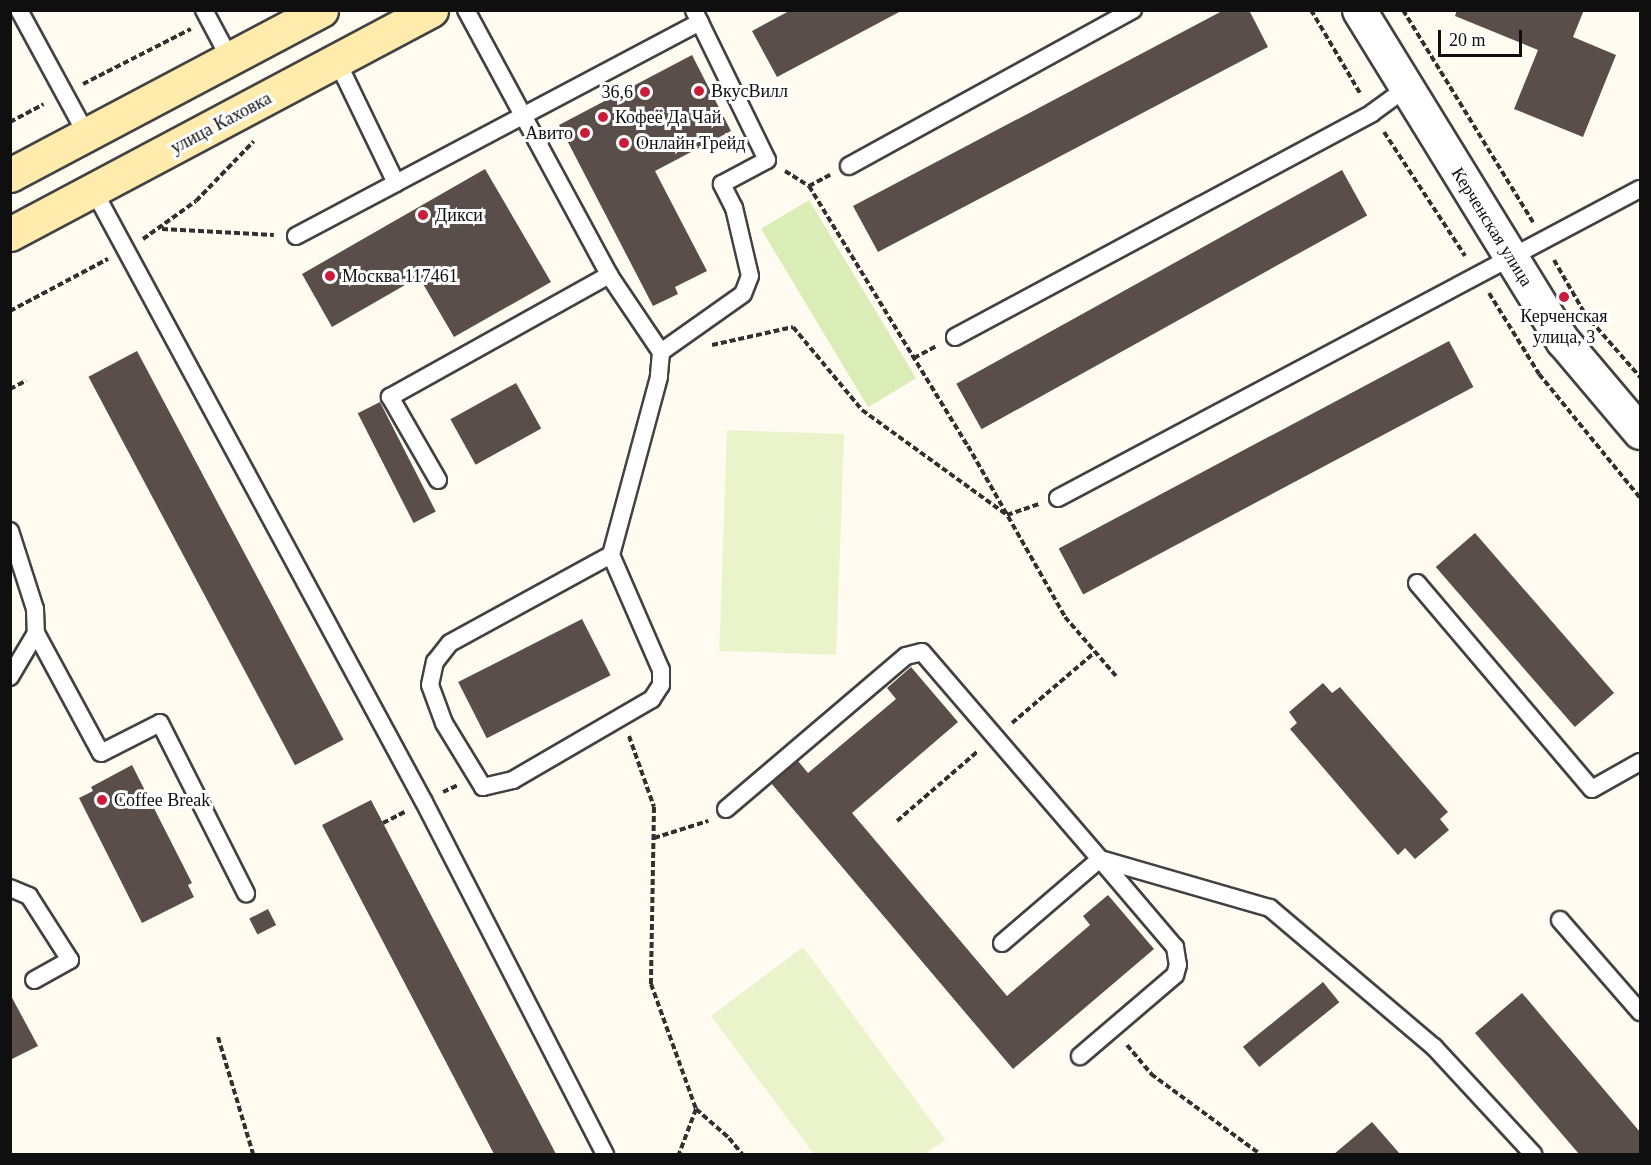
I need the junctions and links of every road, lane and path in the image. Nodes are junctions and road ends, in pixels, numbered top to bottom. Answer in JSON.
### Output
{"nodes":[{"id":1,"x":19,"y":10,"type":"edge"},
{"id":2,"x":321,"y":10,"type":"edge"},
{"id":3,"x":431,"y":10,"type":"edge"},
{"id":4,"x":466,"y":10,"type":"edge"},
{"id":5,"x":1133,"y":10,"type":"edge"},
{"id":6,"x":1359,"y":10,"type":"edge"},
{"id":7,"x":1403,"y":10,"type":"edge"},
{"id":8,"x":207,"y":15,"type":"edge"},
{"id":9,"x":697,"y":16,"type":"edge"},
{"id":10,"x":230,"y":58,"type":"junction"},
{"id":11,"x":337,"y":61,"type":"junction"},
{"id":12,"x":1405,"y":89,"type":"junction"},
{"id":13,"x":63,"y":94,"type":"junction"},
{"id":14,"x":524,"y":118,"type":"junction"},
{"id":15,"x":10,"y":122,"type":"edge"},
{"id":16,"x":87,"y":135,"type":"junction"},
{"id":17,"x":256,"y":138,"type":"dead end"},
{"id":18,"x":766,"y":160,"type":"junction"},
{"id":19,"x":849,"y":166,"type":"dead end"},
{"id":20,"x":10,"y":174,"type":"edge"},
{"id":21,"x":396,"y":183,"type":"junction"},
{"id":22,"x":1641,"y":189,"type":"edge"},
{"id":23,"x":94,"y":191,"type":"junction"},
{"id":24,"x":161,"y":229,"type":"junction"},
{"id":25,"x":10,"y":234,"type":"edge"},
{"id":26,"x":296,"y":236,"type":"joint"},
{"id":27,"x":1542,"y":239,"type":"junction"},
{"id":28,"x":126,"y":249,"type":"junction"},
{"id":29,"x":1510,"y":256,"type":"junction"},
{"id":30,"x":609,"y":274,"type":"junction"},
{"id":31,"x":876,"y":295,"type":"junction"},
{"id":32,"x":868,"y":299,"type":"dead end"},
{"id":33,"x":10,"y":311,"type":"edge"},
{"id":34,"x":955,"y":337,"type":"dead end"},
{"id":35,"x":679,"y":339,"type":"junction"},
{"id":36,"x":661,"y":352,"type":"junction"},
{"id":37,"x":1641,"y":377,"type":"edge"},
{"id":38,"x":26,"y":381,"type":"dead end"},
{"id":39,"x":10,"y":388,"type":"edge"},
{"id":40,"x":1639,"y":427,"type":"edge"},
{"id":41,"x":438,"y":480,"type":"dead end"},
{"id":42,"x":1058,"y":498,"type":"joint"},
{"id":43,"x":1006,"y":515,"type":"junction"},
{"id":44,"x":10,"y":531,"type":"edge"},
{"id":45,"x":611,"y":555,"type":"junction"},
{"id":46,"x":1417,"y":584,"type":"dead end"},
{"id":47,"x":36,"y":633,"type":"junction"},
{"id":48,"x":1116,"y":676,"type":"dead end"},
{"id":49,"x":10,"y":677,"type":"edge"},
{"id":50,"x":621,"y":716,"type":"junction"},
{"id":51,"x":1641,"y":762,"type":"edge"},
{"id":52,"x":464,"y":782,"type":"dead end"},
{"id":53,"x":440,"y":794,"type":"dead end"},
{"id":54,"x":726,"y":809,"type":"joint"},
{"id":55,"x":654,"y":838,"type":"junction"},
{"id":56,"x":1100,"y":859,"type":"junction"},
{"id":57,"x":10,"y":888,"type":"edge"},
{"id":58,"x":246,"y":893,"type":"dead end"},
{"id":59,"x":1560,"y":920,"type":"dead end"},
{"id":60,"x":1002,"y":943,"type":"dead end"},
{"id":61,"x":34,"y":980,"type":"dead end"},
{"id":62,"x":1641,"y":1012,"type":"edge"},
{"id":63,"x":1113,"y":1028,"type":"junction"},
{"id":64,"x":218,"y":1037,"type":"dead end"},
{"id":65,"x":1080,"y":1056,"type":"dead end"},
{"id":66,"x":696,"y":1109,"type":"junction"},
{"id":67,"x":253,"y":1155,"type":"edge"},
{"id":68,"x":605,"y":1155,"type":"edge"},
{"id":69,"x":679,"y":1155,"type":"edge"},
{"id":70,"x":742,"y":1155,"type":"edge"},
{"id":71,"x":1260,"y":1155,"type":"edge"},
{"id":72,"x":1533,"y":1155,"type":"edge"}],
"edges":[{"from":1,"to":13,"type":"lane"},
{"from":2,"to":10,"type":"main road"},
{"from":3,"to":11,"type":"main road","name":"улица Каховка"},
{"from":4,"to":14,"type":"lane"},
{"from":5,"to":19,"type":"lane"},
{"from":6,"to":12,"type":"street","name":"Керченская улица"},
{"from":7,"to":27,"type":"path"},
{"from":8,"to":10,"type":"lane"},
{"from":8,"to":13,"type":"path"},
{"from":9,"to":14,"type":"lane"},
{"from":9,"to":18,"type":"lane"},
{"from":10,"to":16,"type":"main road"},
{"from":11,"to":21,"type":"lane"},
{"from":11,"to":23,"type":"main road","name":"улица Каховка"},
{"from":12,"to":29,"type":"street","name":"Керченская улица"},
{"from":12,"to":34,"type":"lane"},
{"from":13,"to":15,"type":"path"},
{"from":13,"to":16,"type":"lane"},
{"from":14,"to":21,"type":"lane"},
{"from":14,"to":30,"type":"lane"},
{"from":16,"to":20,"type":"main road"},
{"from":17,"to":24,"type":"path"},
{"from":18,"to":31,"type":"path"},
{"from":18,"to":35,"type":"lane"},
{"from":21,"to":26,"type":"lane"},
{"from":22,"to":27,"type":"lane"},
{"from":23,"to":25,"type":"main road","name":"улица Каховка"},
{"from":23,"to":28,"type":"lane"},
{"from":24,"to":26,"type":"path"},
{"from":24,"to":28,"type":"path"},
{"from":27,"to":29,"type":"lane"},
{"from":27,"to":37,"type":"path"},
{"from":28,"to":33,"type":"path"},
{"from":28,"to":68,"type":"lane"},
{"from":29,"to":40,"type":"street","name":"Керченская улица"},
{"from":29,"to":42,"type":"lane"},
{"from":30,"to":36,"type":"lane"},
{"from":30,"to":41,"type":"lane"},
{"from":31,"to":32,"type":"path"},
{"from":31,"to":43,"type":"path"},
{"from":35,"to":36,"type":"lane"},
{"from":35,"to":43,"type":"path"},
{"from":36,"to":45,"type":"lane"},
{"from":38,"to":39,"type":"path"},
{"from":42,"to":43,"type":"path"},
{"from":43,"to":48,"type":"path"},
{"from":44,"to":47,"type":"lane"},
{"from":45,"to":50,"type":"lane"},
{"from":45,"to":50,"type":"lane"},
{"from":46,"to":51,"type":"lane"},
{"from":47,"to":49,"type":"lane"},
{"from":47,"to":58,"type":"lane"},
{"from":50,"to":55,"type":"path"},
{"from":52,"to":53,"type":"path"},
{"from":54,"to":55,"type":"path"},
{"from":54,"to":56,"type":"lane"},
{"from":55,"to":66,"type":"path"},
{"from":56,"to":60,"type":"lane"},
{"from":56,"to":63,"type":"lane"},
{"from":56,"to":72,"type":"lane"},
{"from":57,"to":61,"type":"lane"},
{"from":59,"to":62,"type":"lane"},
{"from":63,"to":65,"type":"lane"},
{"from":63,"to":71,"type":"path"},
{"from":64,"to":67,"type":"path"},
{"from":66,"to":69,"type":"path"},
{"from":66,"to":70,"type":"path"}]}
